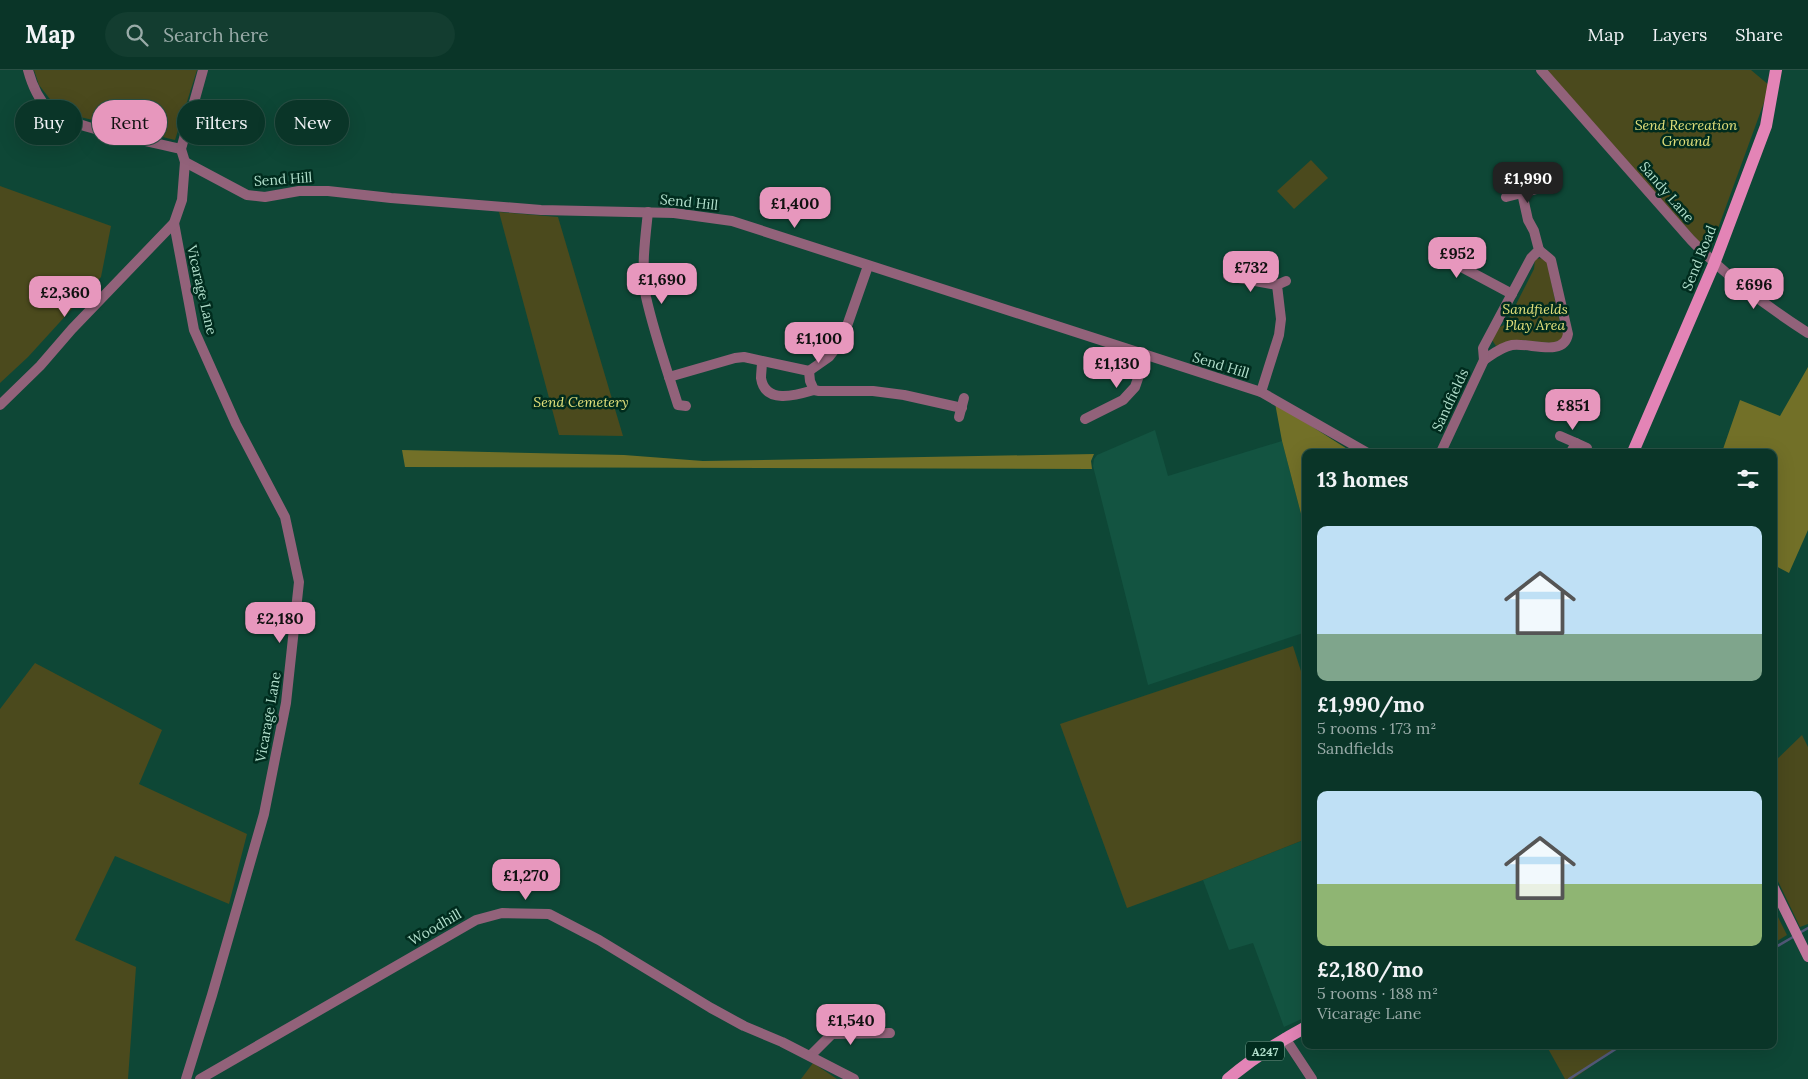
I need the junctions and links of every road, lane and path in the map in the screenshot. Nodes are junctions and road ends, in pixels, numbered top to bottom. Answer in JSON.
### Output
{"nodes":[{"id":1,"x":28,"y":70,"type":"edge"},
{"id":2,"x":203,"y":70,"type":"edge"},
{"id":3,"x":1541,"y":70,"type":"edge"},
{"id":4,"x":1776,"y":70,"type":"edge"},
{"id":5,"x":181,"y":149,"type":"junction"},
{"id":6,"x":185,"y":162,"type":"junction"},
{"id":7,"x":1544,"y":187,"type":"dead end"},
{"id":8,"x":1522,"y":193,"type":"junction"},
{"id":9,"x":1506,"y":197,"type":"dead end"},
{"id":10,"x":648,"y":212,"type":"junction"},
{"id":11,"x":174,"y":223,"type":"junction"},
{"id":12,"x":1538,"y":250,"type":"junction"},
{"id":13,"x":1439,"y":254,"type":"dead end"},
{"id":14,"x":1714,"y":264,"type":"junction"},
{"id":15,"x":868,"y":266,"type":"junction"},
{"id":16,"x":1228,"y":276,"type":"dead end"},
{"id":17,"x":1512,"y":294,"type":"junction"},
{"id":18,"x":1806,"y":329,"type":"edge"},
{"id":19,"x":1146,"y":355,"type":"junction"},
{"id":20,"x":1484,"y":360,"type":"junction"},
{"id":21,"x":762,"y":362,"type":"junction"},
{"id":22,"x":809,"y":371,"type":"junction"},
{"id":23,"x":669,"y":377,"type":"junction"},
{"id":24,"x":1266,"y":386,"type":"junction"},
{"id":25,"x":814,"y":390,"type":"junction"},
{"id":26,"x":0,"y":405,"type":"edge"},
{"id":27,"x":686,"y":406,"type":"dead end"},
{"id":28,"x":962,"y":408,"type":"dead end"},
{"id":29,"x":1085,"y":419,"type":"dead end"},
{"id":30,"x":1560,"y":436,"type":"dead end"},
{"id":31,"x":1573,"y":448,"type":"edge"},
{"id":32,"x":1587,"y":448,"type":"dead end"},
{"id":33,"x":1361,"y":449,"type":"edge"},
{"id":34,"x":1442,"y":449,"type":"edge"},
{"id":35,"x":1633,"y":449,"type":"edge"},
{"id":36,"x":1777,"y":894,"type":"edge"},
{"id":37,"x":1808,"y":957,"type":"edge"},
{"id":38,"x":1302,"y":1029,"type":"edge"},
{"id":39,"x":890,"y":1033,"type":"dead end"},
{"id":40,"x":1285,"y":1038,"type":"junction"},
{"id":41,"x":810,"y":1056,"type":"junction"},
{"id":42,"x":186,"y":1079,"type":"edge"},
{"id":43,"x":200,"y":1079,"type":"edge"},
{"id":44,"x":854,"y":1079,"type":"edge"},
{"id":45,"x":1228,"y":1079,"type":"edge"},
{"id":46,"x":1312,"y":1079,"type":"edge"}],
"edges":[{"from":1,"to":5,"type":"street"},
{"from":2,"to":5,"type":"street"},
{"from":3,"to":14,"type":"street","name":"Sandy Lane"},
{"from":4,"to":14,"type":"main road","name":"Send Road"},
{"from":5,"to":6,"type":"street"},
{"from":6,"to":10,"type":"street","name":"Send Hill"},
{"from":6,"to":11,"type":"street"},
{"from":7,"to":8,"type":"street"},
{"from":8,"to":9,"type":"street"},
{"from":8,"to":12,"type":"street","name":"Sandfields"},
{"from":10,"to":15,"type":"street","name":"Send Hill"},
{"from":10,"to":23,"type":"street"},
{"from":11,"to":26,"type":"street"},
{"from":11,"to":42,"type":"street","name":"Vicarage Lane"},
{"from":12,"to":17,"type":"street","name":"Sandfields"},
{"from":12,"to":20,"type":"street","name":"Sandfields"},
{"from":13,"to":17,"type":"street"},
{"from":14,"to":18,"type":"street","name":"Sandy Lane"},
{"from":14,"to":35,"type":"main road","name":"Send Road"},
{"from":15,"to":19,"type":"street","name":"Send Hill"},
{"from":15,"to":22,"type":"street"},
{"from":16,"to":24,"type":"street"},
{"from":17,"to":20,"type":"street","name":"Sandfields"},
{"from":19,"to":24,"type":"street","name":"Send Hill"},
{"from":19,"to":29,"type":"street"},
{"from":20,"to":34,"type":"street","name":"Sandfields"},
{"from":21,"to":22,"type":"street"},
{"from":21,"to":23,"type":"street"},
{"from":21,"to":25,"type":"street"},
{"from":22,"to":25,"type":"street"},
{"from":23,"to":27,"type":"street"},
{"from":24,"to":33,"type":"street","name":"Send Hill"},
{"from":25,"to":28,"type":"street"},
{"from":30,"to":31,"type":"street"},
{"from":31,"to":32,"type":"street"},
{"from":36,"to":37,"type":"main road"},
{"from":38,"to":40,"type":"main road","number":"A247"},
{"from":39,"to":41,"type":"street"},
{"from":40,"to":45,"type":"main road","number":"A247"},
{"from":40,"to":46,"type":"street"},
{"from":41,"to":43,"type":"street","name":"Woodhill"},
{"from":41,"to":44,"type":"street","name":"Woodhill"}]}
